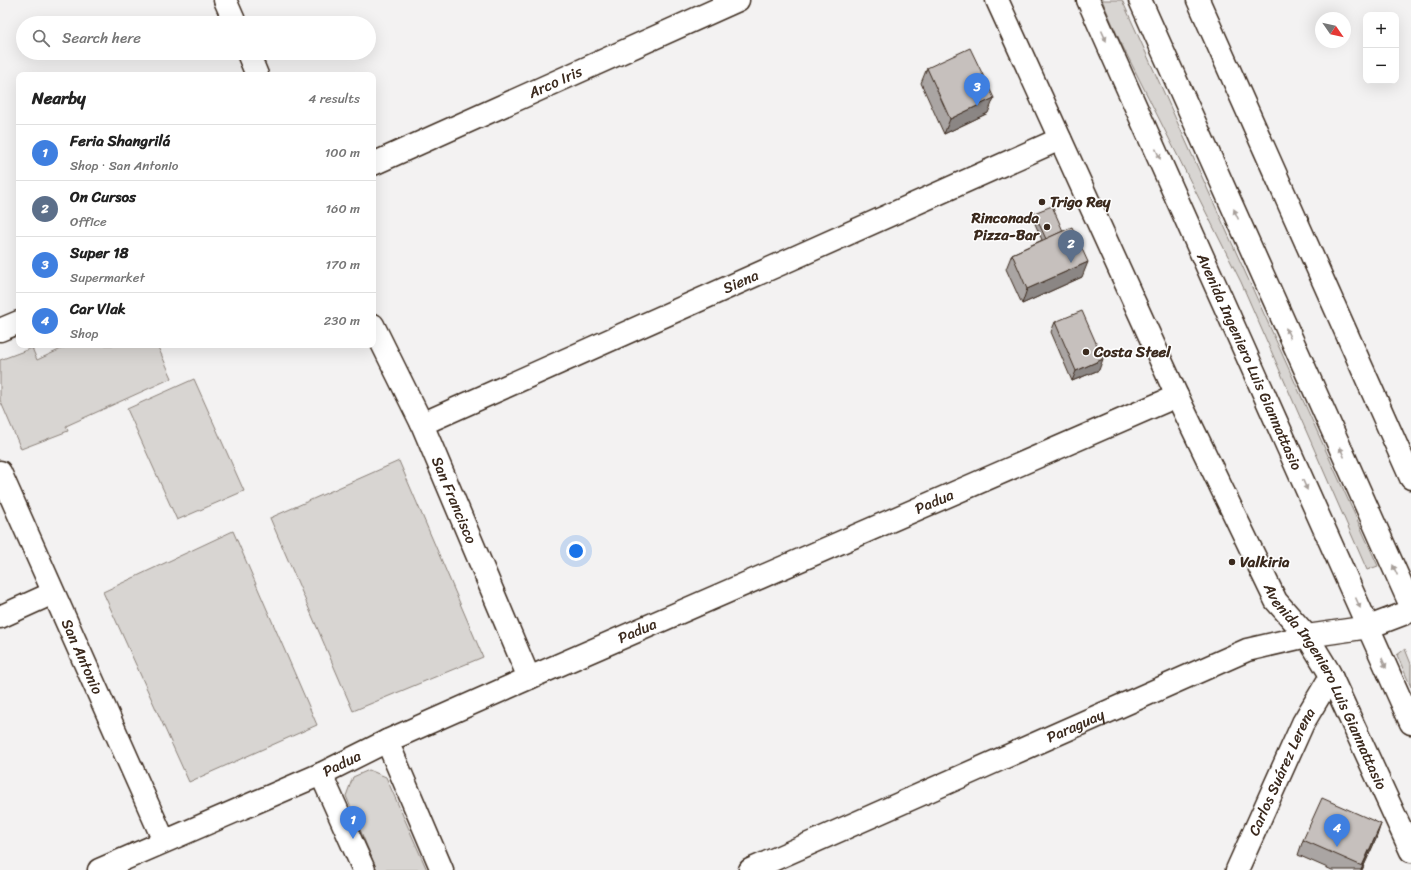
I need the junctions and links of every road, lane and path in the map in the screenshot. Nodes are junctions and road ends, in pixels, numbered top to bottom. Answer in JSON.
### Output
{"nodes":[{"id":1,"x":225,"y":0,"type":"edge"},
{"id":2,"x":738,"y":0,"type":"edge"},
{"id":3,"x":997,"y":0,"type":"edge"},
{"id":4,"x":1088,"y":0,"type":"edge"},
{"id":5,"x":1140,"y":0,"type":"edge"},
{"id":6,"x":1198,"y":0,"type":"edge"},
{"id":7,"x":232,"y":16,"type":"edge"},
{"id":8,"x":251,"y":60,"type":"edge"},
{"id":9,"x":256,"y":72,"type":"edge"},
{"id":10,"x":1060,"y":139,"type":"junction"},
{"id":11,"x":376,"y":163,"type":"edge"},
{"id":12,"x":16,"y":323,"type":"edge"},
{"id":13,"x":0,"y":330,"type":"edge"},
{"id":14,"x":376,"y":331,"type":"edge"},
{"id":15,"x":1177,"y":396,"type":"junction"},
{"id":16,"x":422,"y":424,"type":"junction"},
{"id":17,"x":0,"y":472,"type":"edge"},
{"id":18,"x":1411,"y":478,"type":"edge"},
{"id":19,"x":53,"y":594,"type":"junction"},
{"id":20,"x":1411,"y":606,"type":"edge"},
{"id":21,"x":1411,"y":611,"type":"edge"},
{"id":22,"x":0,"y":617,"type":"edge"},
{"id":23,"x":1369,"y":627,"type":"junction"},
{"id":24,"x":1307,"y":636,"type":"junction"},
{"id":25,"x":1331,"y":676,"type":"junction"},
{"id":26,"x":529,"y":678,"type":"junction"},
{"id":27,"x":1411,"y":722,"type":"edge"},
{"id":28,"x":387,"y":742,"type":"junction"},
{"id":29,"x":321,"y":774,"type":"junction"},
{"id":30,"x":164,"y":841,"type":"junction"},
{"id":31,"x":1411,"y":852,"type":"edge"},
{"id":32,"x":99,"y":870,"type":"edge"},
{"id":33,"x":364,"y":870,"type":"edge"},
{"id":34,"x":442,"y":870,"type":"edge"},
{"id":35,"x":750,"y":870,"type":"edge"},
{"id":36,"x":1237,"y":870,"type":"edge"}],
"edges":[{"from":1,"to":7,"type":"street"},
{"from":2,"to":11,"type":"street","name":"Arco Iris"},
{"from":3,"to":10,"type":"street","name":"Avenida Ingeniero Luis Giannattasio"},
{"from":4,"to":23,"type":"street","name":"Avenida Ingeniero Luis Giannattasio","one_way":true},
{"from":20,"to":5,"type":"street","one_way":true},
{"from":6,"to":18,"type":"street"},
{"from":8,"to":9,"type":"street"},
{"from":10,"to":15,"type":"street","name":"Avenida Ingeniero Luis Giannattasio"},
{"from":10,"to":16,"type":"street","name":"Siena"},
{"from":12,"to":13,"type":"street"},
{"from":14,"to":16,"type":"street","name":"San Francisco"},
{"from":15,"to":24,"type":"street","name":"Avenida Ingeniero Luis Giannattasio"},
{"from":15,"to":26,"type":"street","name":"Padua"},
{"from":16,"to":26,"type":"street","name":"San Francisco"},
{"from":17,"to":19,"type":"street","name":"San Antonio"},
{"from":19,"to":22,"type":"street"},
{"from":19,"to":30,"type":"street","name":"San Antonio"},
{"from":21,"to":23,"type":"street","name":"Paraguay"},
{"from":23,"to":24,"type":"street","name":"Paraguay"},
{"from":23,"to":27,"type":"street","name":"Avenida Ingeniero Luis Giannattasio","one_way":true},
{"from":24,"to":25,"type":"street","name":"Avenida Ingeniero Luis Giannattasio"},
{"from":24,"to":35,"type":"street","name":"Paraguay"},
{"from":25,"to":31,"type":"street","name":"Avenida Ingeniero Luis Giannattasio"},
{"from":25,"to":36,"type":"street","name":"Carlos Suárez Lerena"},
{"from":26,"to":28,"type":"street","name":"Padua"},
{"from":28,"to":29,"type":"street","name":"Padua"},
{"from":28,"to":34,"type":"street"},
{"from":29,"to":30,"type":"street","name":"Padua"},
{"from":29,"to":33,"type":"street"},
{"from":30,"to":32,"type":"street","name":"Padua"}]}
